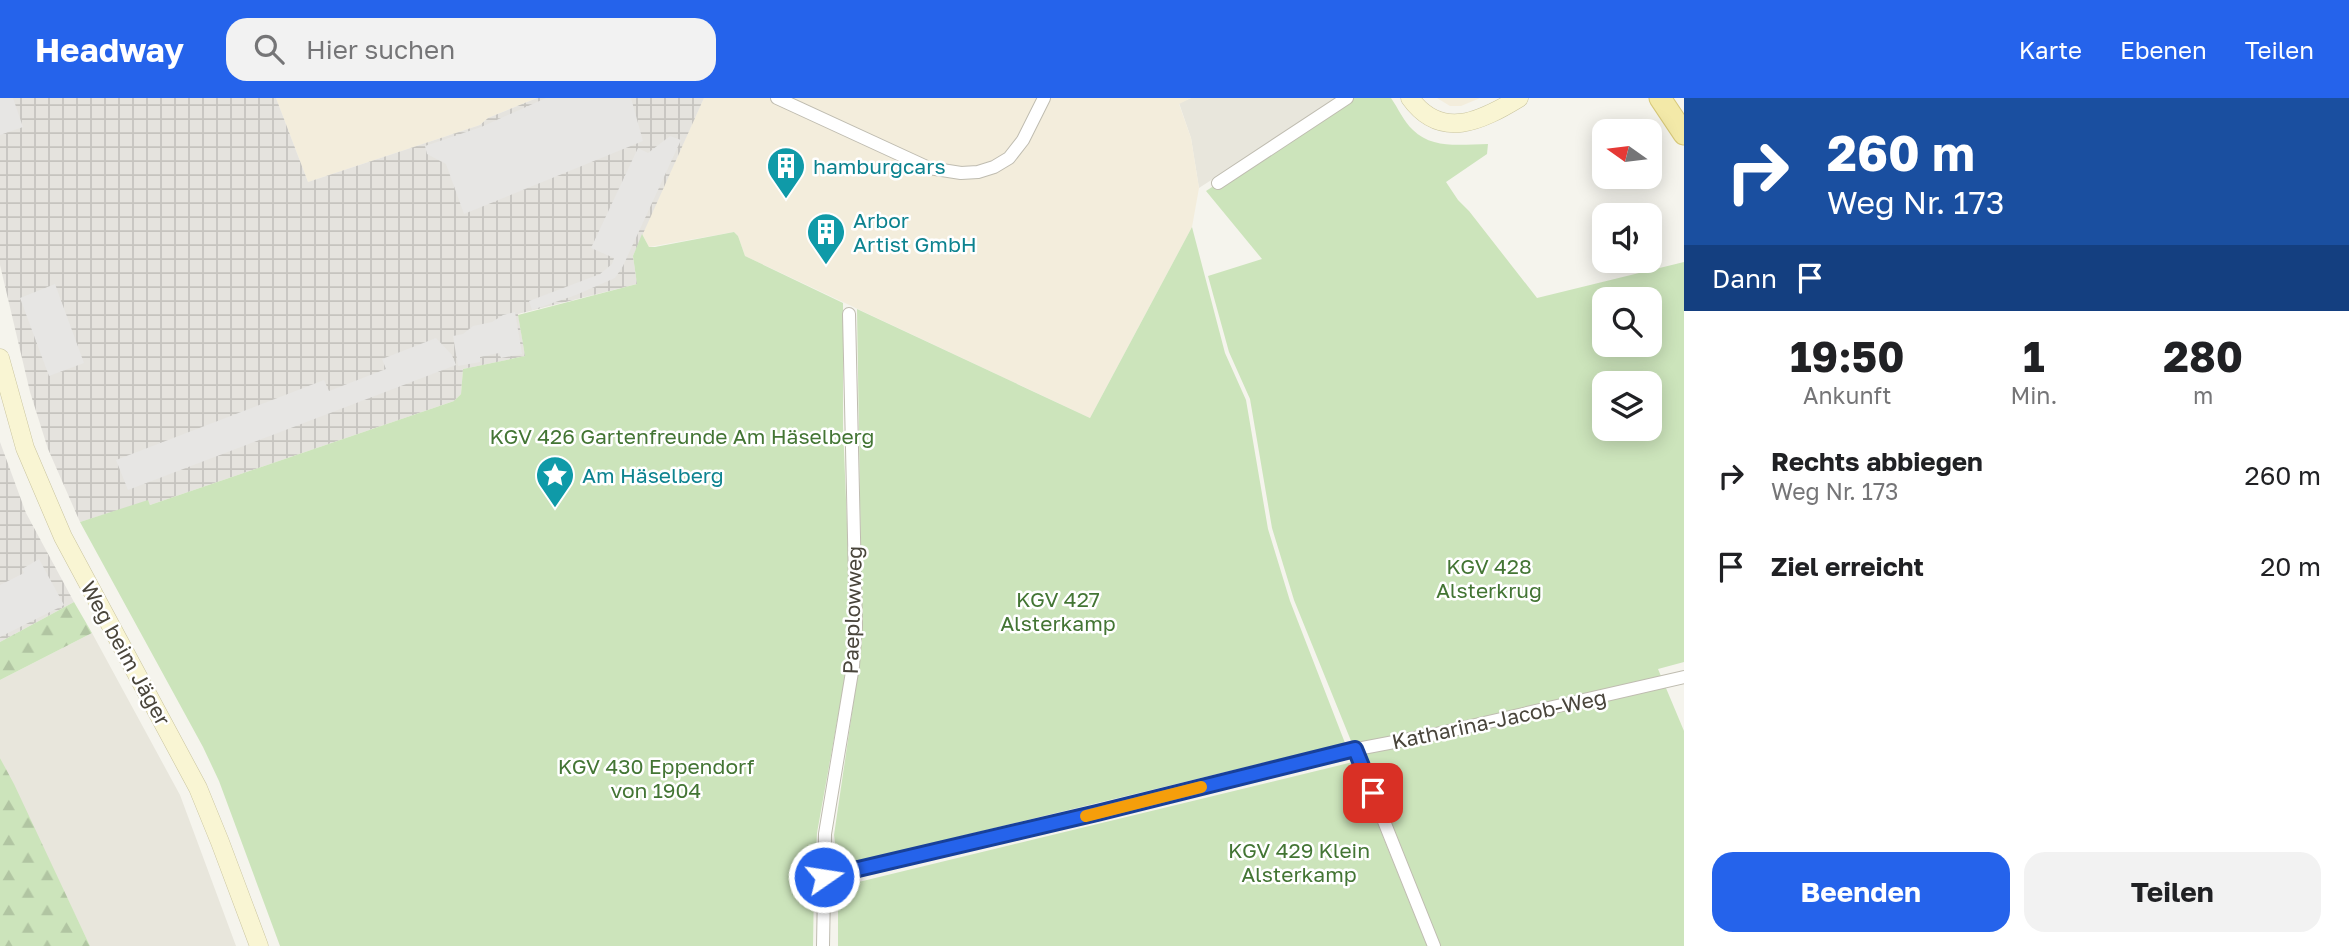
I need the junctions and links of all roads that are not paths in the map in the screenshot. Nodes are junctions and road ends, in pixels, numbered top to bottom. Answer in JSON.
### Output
{"nodes":[{"id":1,"x":777,"y":98,"type":"edge"},
{"id":2,"x":1044,"y":98,"type":"edge"},
{"id":3,"x":1347,"y":98,"type":"edge"},
{"id":4,"x":1410,"y":98,"type":"edge"},
{"id":5,"x":1518,"y":98,"type":"edge"},
{"id":6,"x":1660,"y":98,"type":"edge"},
{"id":7,"x":1684,"y":134,"type":"edge"},
{"id":8,"x":1219,"y":183,"type":"dead end"},
{"id":9,"x":849,"y":314,"type":"dead end"},
{"id":10,"x":0,"y":358,"type":"edge"},
{"id":11,"x":1684,"y":677,"type":"edge"},
{"id":12,"x":1355,"y":749,"type":"junction"},
{"id":13,"x":824,"y":877,"type":"junction"},
{"id":14,"x":259,"y":946,"type":"edge"},
{"id":15,"x":823,"y":946,"type":"edge"},
{"id":16,"x":1434,"y":946,"type":"edge"}],
"edges":[{"from":1,"to":2,"type":"street"},
{"from":3,"to":8,"type":"street"},
{"from":4,"to":5,"type":"street"},
{"from":6,"to":7,"type":"main road"},
{"from":9,"to":13,"type":"street","name":"Paeplowweg"},
{"from":10,"to":14,"type":"street","name":"Weg beim Jäger"},
{"from":11,"to":12,"type":"street","name":"Katharina-Jacob-Weg"},
{"from":12,"to":13,"type":"street","name":"Katharina-Jacob-Weg"},
{"from":12,"to":16,"type":"street"},
{"from":13,"to":15,"type":"street","name":"Paeplowweg"}]}
